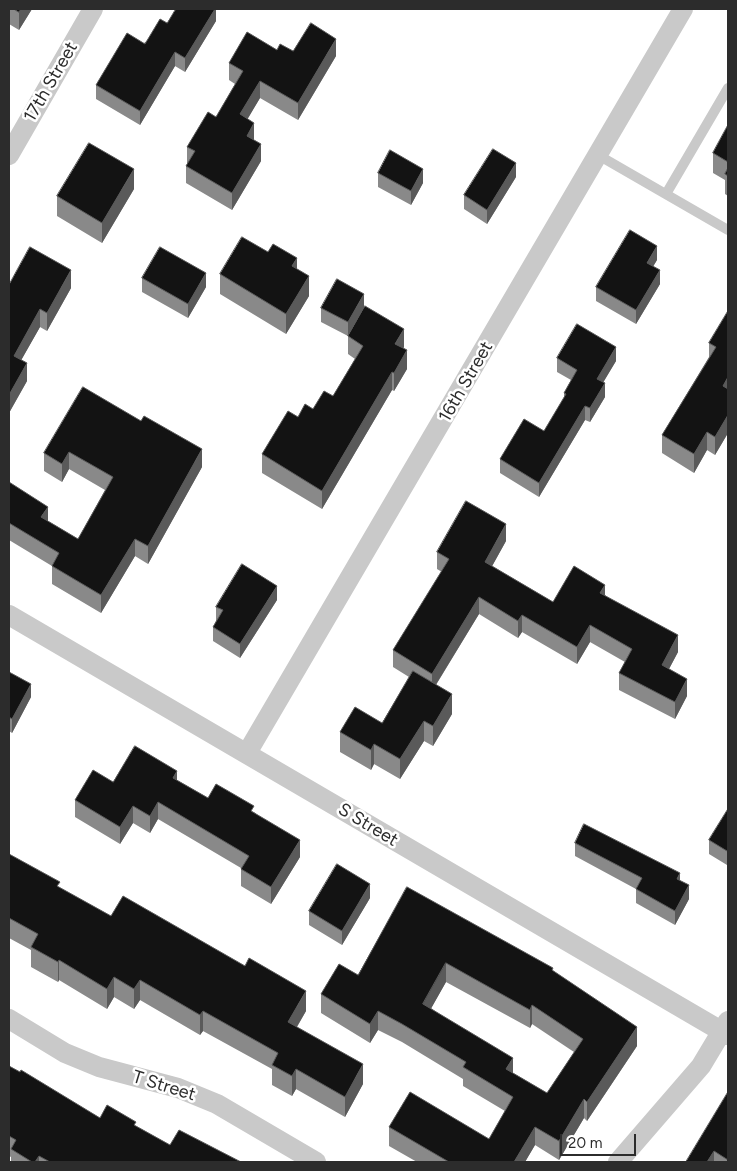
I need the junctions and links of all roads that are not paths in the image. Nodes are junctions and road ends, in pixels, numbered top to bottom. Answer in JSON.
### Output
{"nodes":[{"id":1,"x":93,"y":9,"type":"edge"},
{"id":2,"x":683,"y":9,"type":"edge"},
{"id":3,"x":728,"y":88,"type":"edge"},
{"id":4,"x":9,"y":155,"type":"edge"},
{"id":5,"x":598,"y":155,"type":"junction"},
{"id":6,"x":666,"y":194,"type":"junction"},
{"id":7,"x":728,"y":230,"type":"edge"},
{"id":8,"x":9,"y":615,"type":"edge"},
{"id":9,"x":247,"y":754,"type":"junction"},
{"id":10,"x":9,"y":1020,"type":"edge"},
{"id":11,"x":726,"y":1029,"type":"edge"},
{"id":12,"x":316,"y":1162,"type":"edge"},
{"id":13,"x":618,"y":1162,"type":"edge"}],
"edges":[{"from":1,"to":4,"type":"street","name":"17th Street"},
{"from":2,"to":5,"type":"street","name":"16th Street"},
{"from":3,"to":6,"type":"lane"},
{"from":5,"to":6,"type":"lane"},
{"from":5,"to":9,"type":"street","name":"16th Street"},
{"from":6,"to":7,"type":"lane"},
{"from":8,"to":9,"type":"street","name":"S Street"},
{"from":9,"to":11,"type":"street","name":"S Street"},
{"from":10,"to":12,"type":"street","name":"T Street"},
{"from":11,"to":13,"type":"street"}]}
